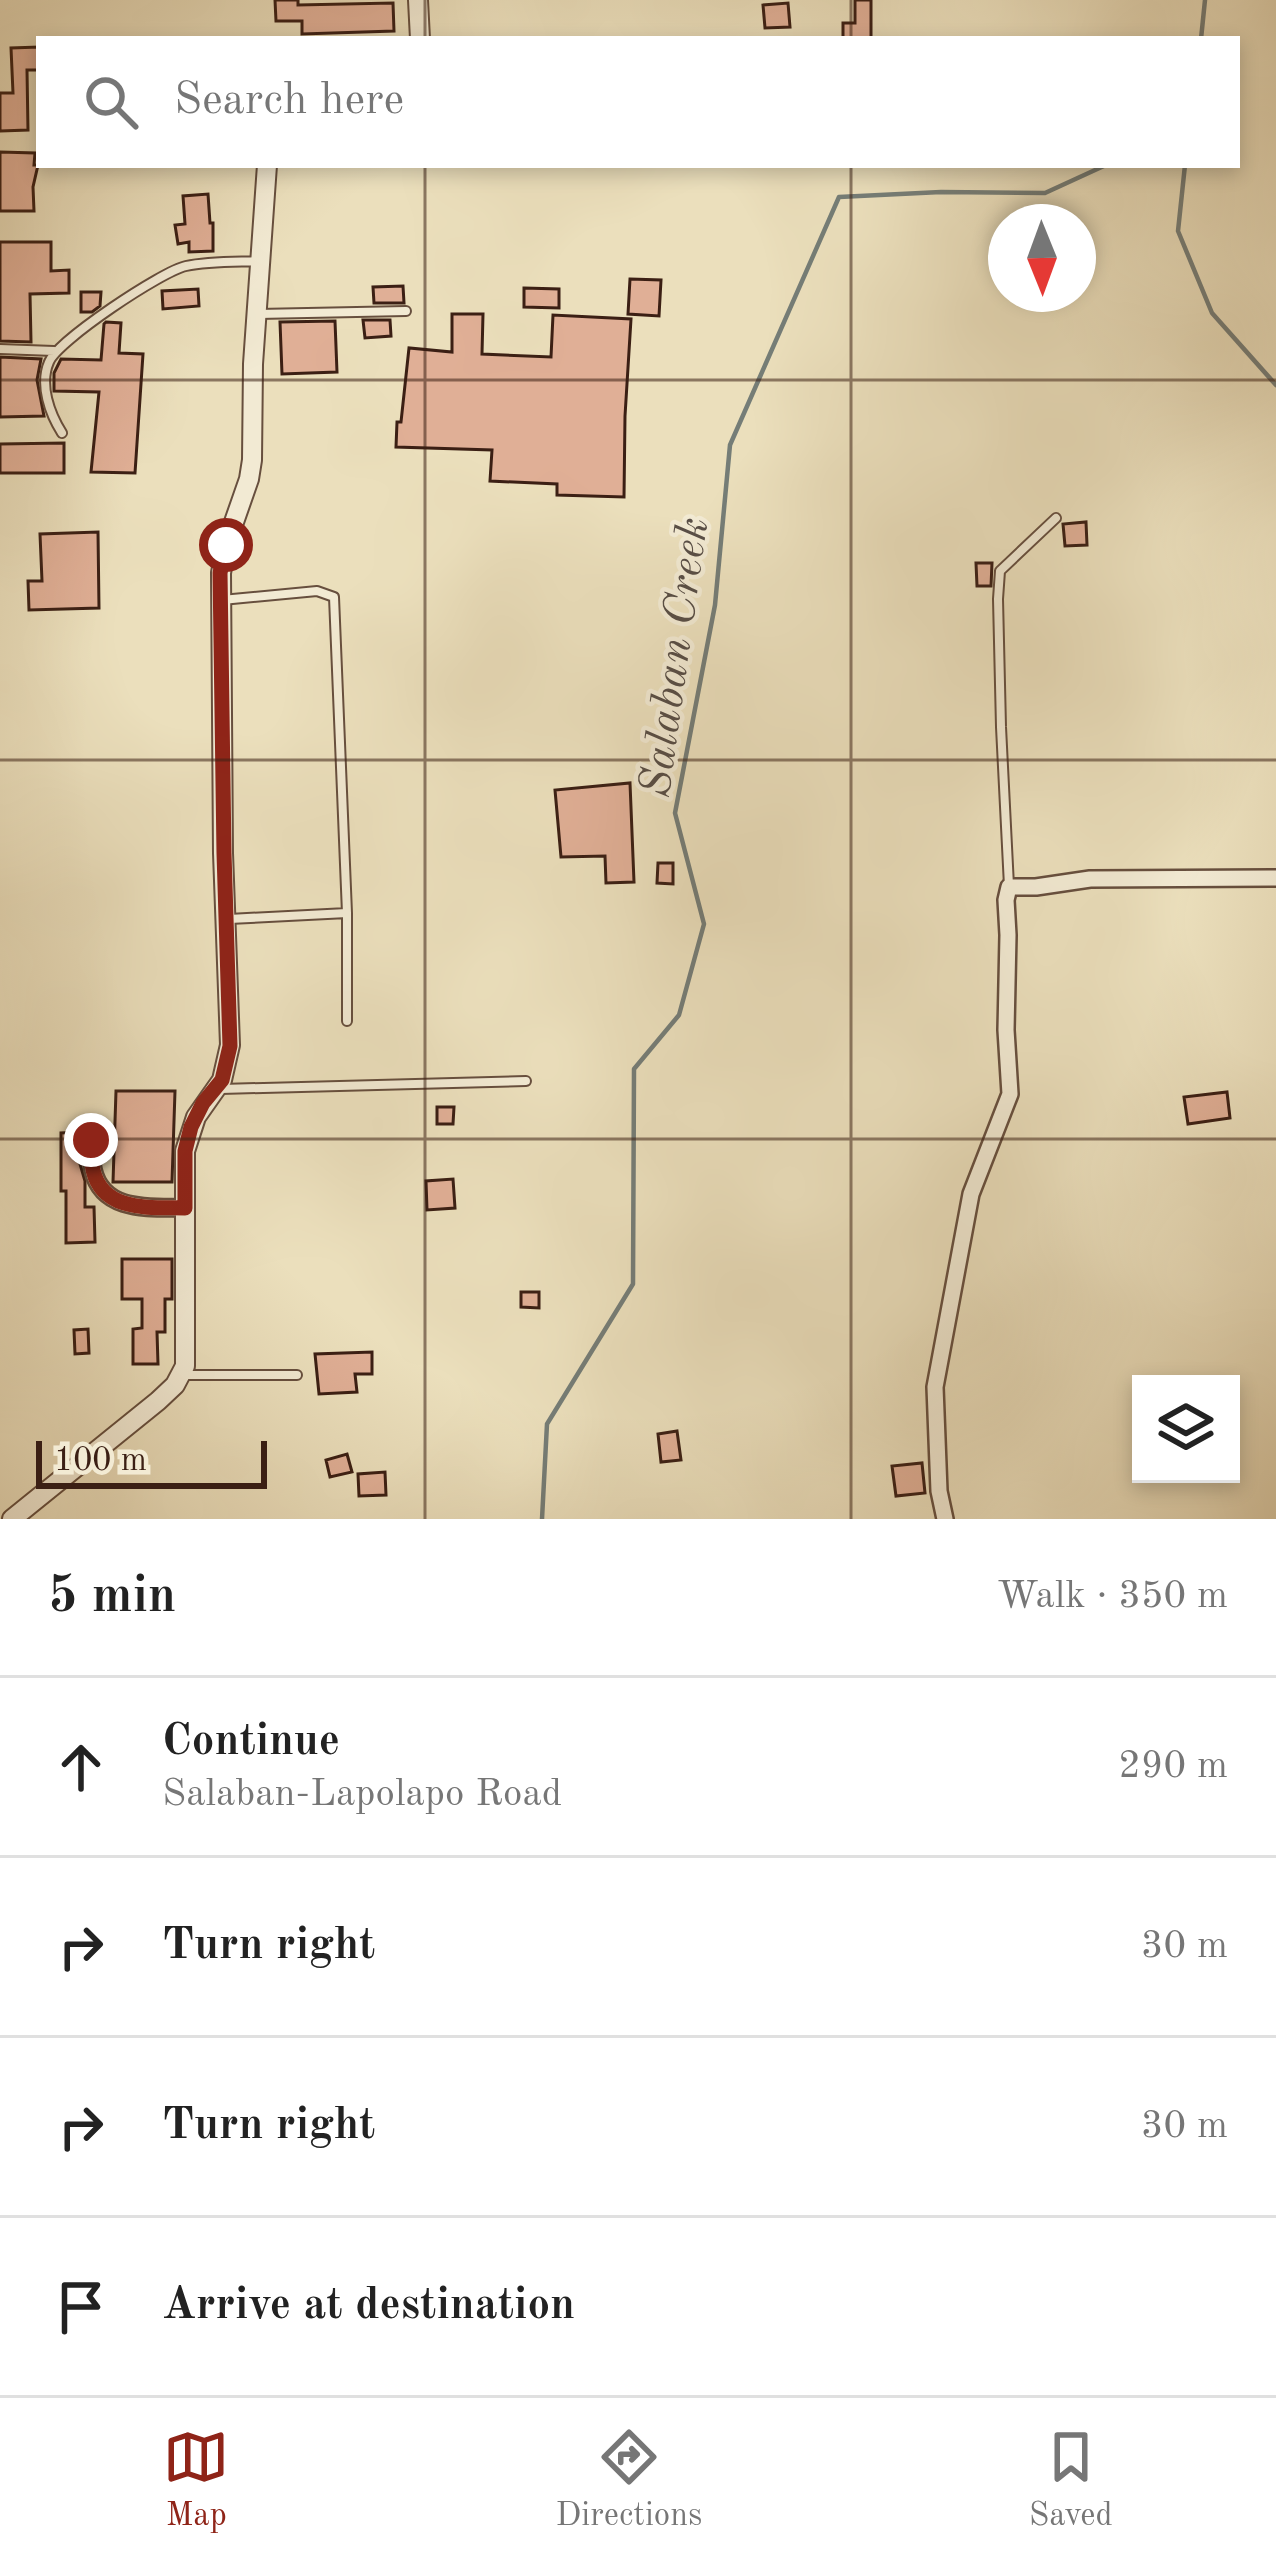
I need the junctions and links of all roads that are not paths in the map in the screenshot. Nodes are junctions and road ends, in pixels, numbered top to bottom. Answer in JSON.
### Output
{"nodes":[{"id":1,"x":418,"y":0,"type":"edge"},
{"id":2,"x":420,"y":36,"type":"edge"},
{"id":3,"x":267,"y":168,"type":"edge"},
{"id":4,"x":262,"y":260,"type":"junction"},
{"id":5,"x":406,"y":311,"type":"dead end"},
{"id":6,"x":258,"y":314,"type":"junction"},
{"id":7,"x":0,"y":350,"type":"edge"},
{"id":8,"x":55,"y":351,"type":"junction"},
{"id":9,"x":62,"y":433,"type":"dead end"},
{"id":10,"x":1056,"y":518,"type":"dead end"},
{"id":11,"x":222,"y":600,"type":"junction"},
{"id":12,"x":1276,"y":878,"type":"edge"},
{"id":13,"x":1009,"y":887,"type":"junction"},
{"id":14,"x":347,"y":913,"type":"junction"},
{"id":15,"x":225,"y":919,"type":"junction"},
{"id":16,"x":347,"y":1021,"type":"dead end"},
{"id":17,"x":526,"y":1081,"type":"dead end"},
{"id":18,"x":216,"y":1089,"type":"junction"},
{"id":19,"x":91,"y":1140,"type":"dead end"},
{"id":20,"x":185,"y":1208,"type":"junction"},
{"id":21,"x":180,"y":1375,"type":"junction"},
{"id":22,"x":297,"y":1375,"type":"dead end"},
{"id":23,"x":12,"y":1519,"type":"edge"},
{"id":24,"x":945,"y":1519,"type":"edge"}],
"edges":[{"from":1,"to":2,"type":"street"},
{"from":3,"to":4,"type":"street"},
{"from":4,"to":6,"type":"street"},
{"from":4,"to":8,"type":"lane"},
{"from":5,"to":6,"type":"lane"},
{"from":6,"to":11,"type":"street"},
{"from":7,"to":8,"type":"lane"},
{"from":8,"to":9,"type":"lane"},
{"from":10,"to":13,"type":"lane"},
{"from":11,"to":14,"type":"lane"},
{"from":11,"to":15,"type":"street"},
{"from":12,"to":13,"type":"street"},
{"from":13,"to":24,"type":"street"},
{"from":14,"to":15,"type":"lane"},
{"from":14,"to":16,"type":"lane"},
{"from":15,"to":18,"type":"street"},
{"from":17,"to":18,"type":"lane"},
{"from":18,"to":20,"type":"street"},
{"from":19,"to":20,"type":"street"},
{"from":20,"to":21,"type":"street"},
{"from":21,"to":22,"type":"lane"},
{"from":21,"to":23,"type":"street"}]}
